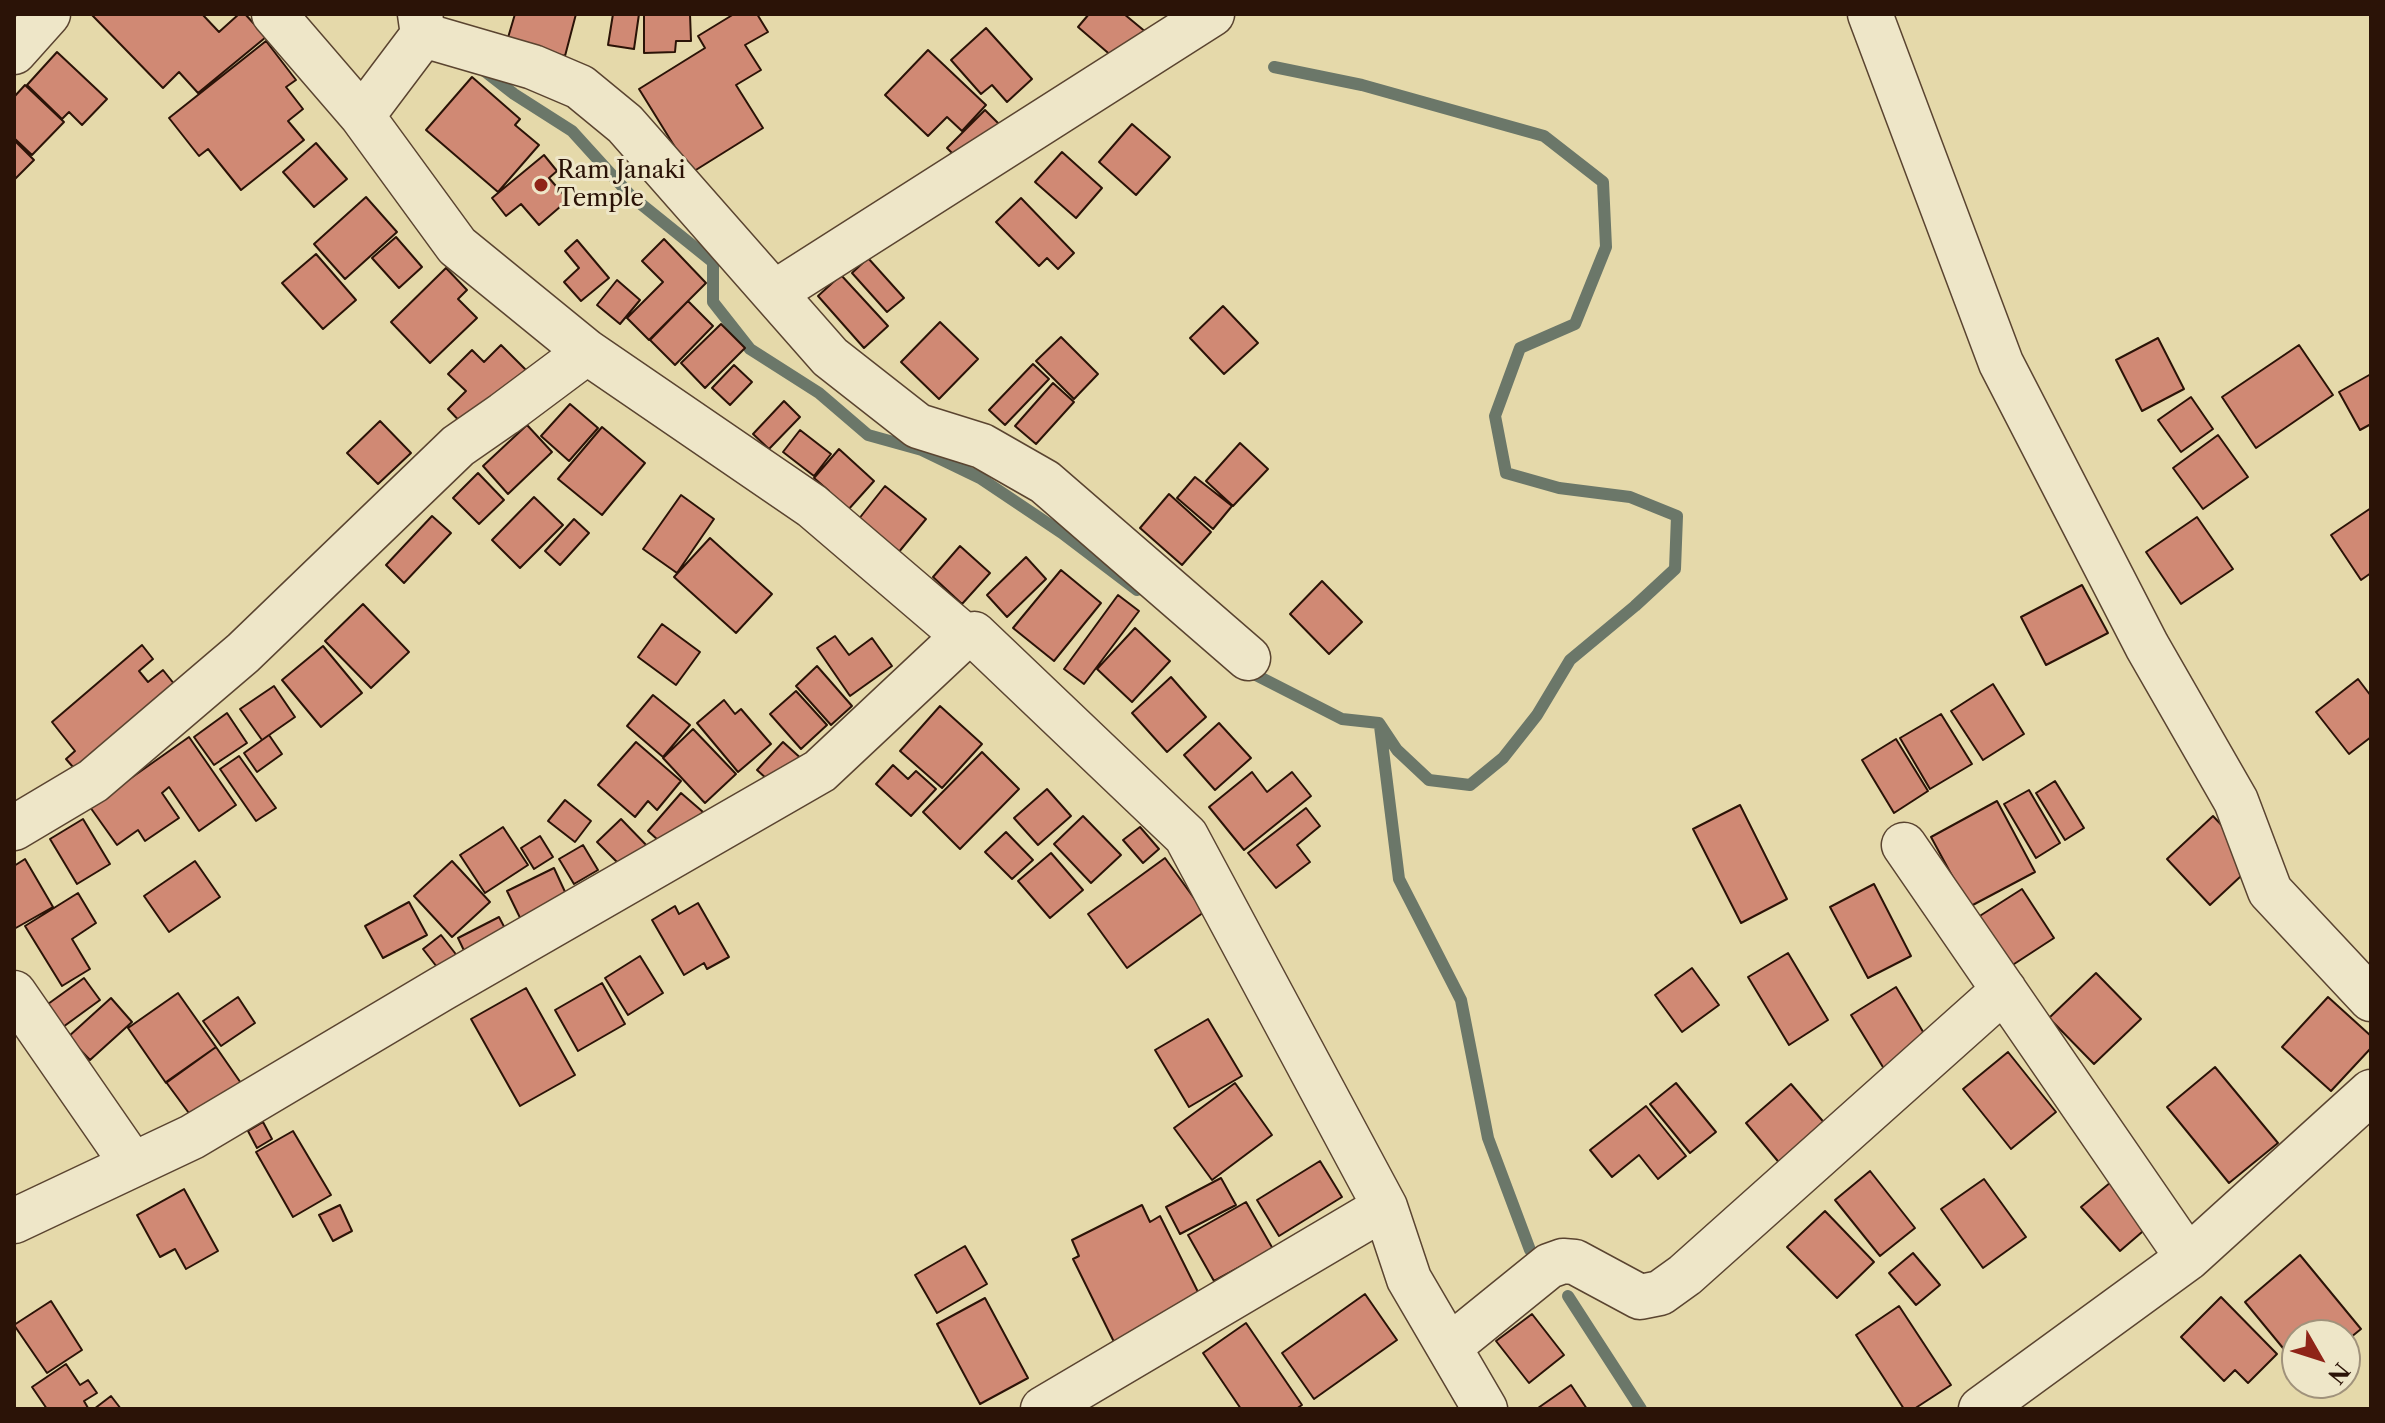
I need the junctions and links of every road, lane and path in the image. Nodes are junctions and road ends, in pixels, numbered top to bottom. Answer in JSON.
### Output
{"nodes":[{"id":1,"x":48,"y":14,"type":"edge"},
{"id":2,"x":274,"y":14,"type":"edge"},
{"id":3,"x":1212,"y":14,"type":"edge"},
{"id":4,"x":1870,"y":14,"type":"edge"},
{"id":5,"x":422,"y":24,"type":"edge"},
{"id":6,"x":14,"y":52,"type":"edge"},
{"id":7,"x":362,"y":116,"type":"junction"},
{"id":8,"x":774,"y":293,"type":"junction"},
{"id":9,"x":587,"y":352,"type":"junction"},
{"id":10,"x":964,"y":636,"type":"junction"},
{"id":11,"x":1248,"y":658,"type":"dead end"},
{"id":12,"x":14,"y":828,"type":"edge"},
{"id":13,"x":1904,"y":845,"type":"dead end"},
{"id":14,"x":2004,"y":990,"type":"junction"},
{"id":15,"x":14,"y":993,"type":"edge"},
{"id":16,"x":2371,"y":999,"type":"edge"},
{"id":17,"x":2371,"y":1092,"type":"edge"},
{"id":18,"x":133,"y":1165,"type":"junction"},
{"id":19,"x":1385,"y":1207,"type":"junction"},
{"id":20,"x":14,"y":1221,"type":"edge"},
{"id":21,"x":2188,"y":1258,"type":"junction"},
{"id":22,"x":1449,"y":1347,"type":"junction"},
{"id":23,"x":1043,"y":1409,"type":"edge"},
{"id":24,"x":1485,"y":1409,"type":"edge"},
{"id":25,"x":1981,"y":1409,"type":"edge"}],
"edges":[{"from":1,"to":6,"type":"street"},
{"from":2,"to":7,"type":"street"},
{"from":3,"to":8,"type":"street"},
{"from":4,"to":16,"type":"street"},
{"from":5,"to":7,"type":"street"},
{"from":5,"to":8,"type":"street"},
{"from":7,"to":9,"type":"street"},
{"from":8,"to":11,"type":"street"},
{"from":9,"to":10,"type":"street"},
{"from":9,"to":12,"type":"street"},
{"from":10,"to":18,"type":"street"},
{"from":10,"to":19,"type":"street"},
{"from":13,"to":14,"type":"street"},
{"from":14,"to":21,"type":"street"},
{"from":14,"to":22,"type":"street"},
{"from":15,"to":18,"type":"street"},
{"from":17,"to":21,"type":"street"},
{"from":18,"to":20,"type":"street"},
{"from":19,"to":22,"type":"street"},
{"from":19,"to":23,"type":"street"},
{"from":21,"to":25,"type":"street"},
{"from":22,"to":24,"type":"street"}]}
